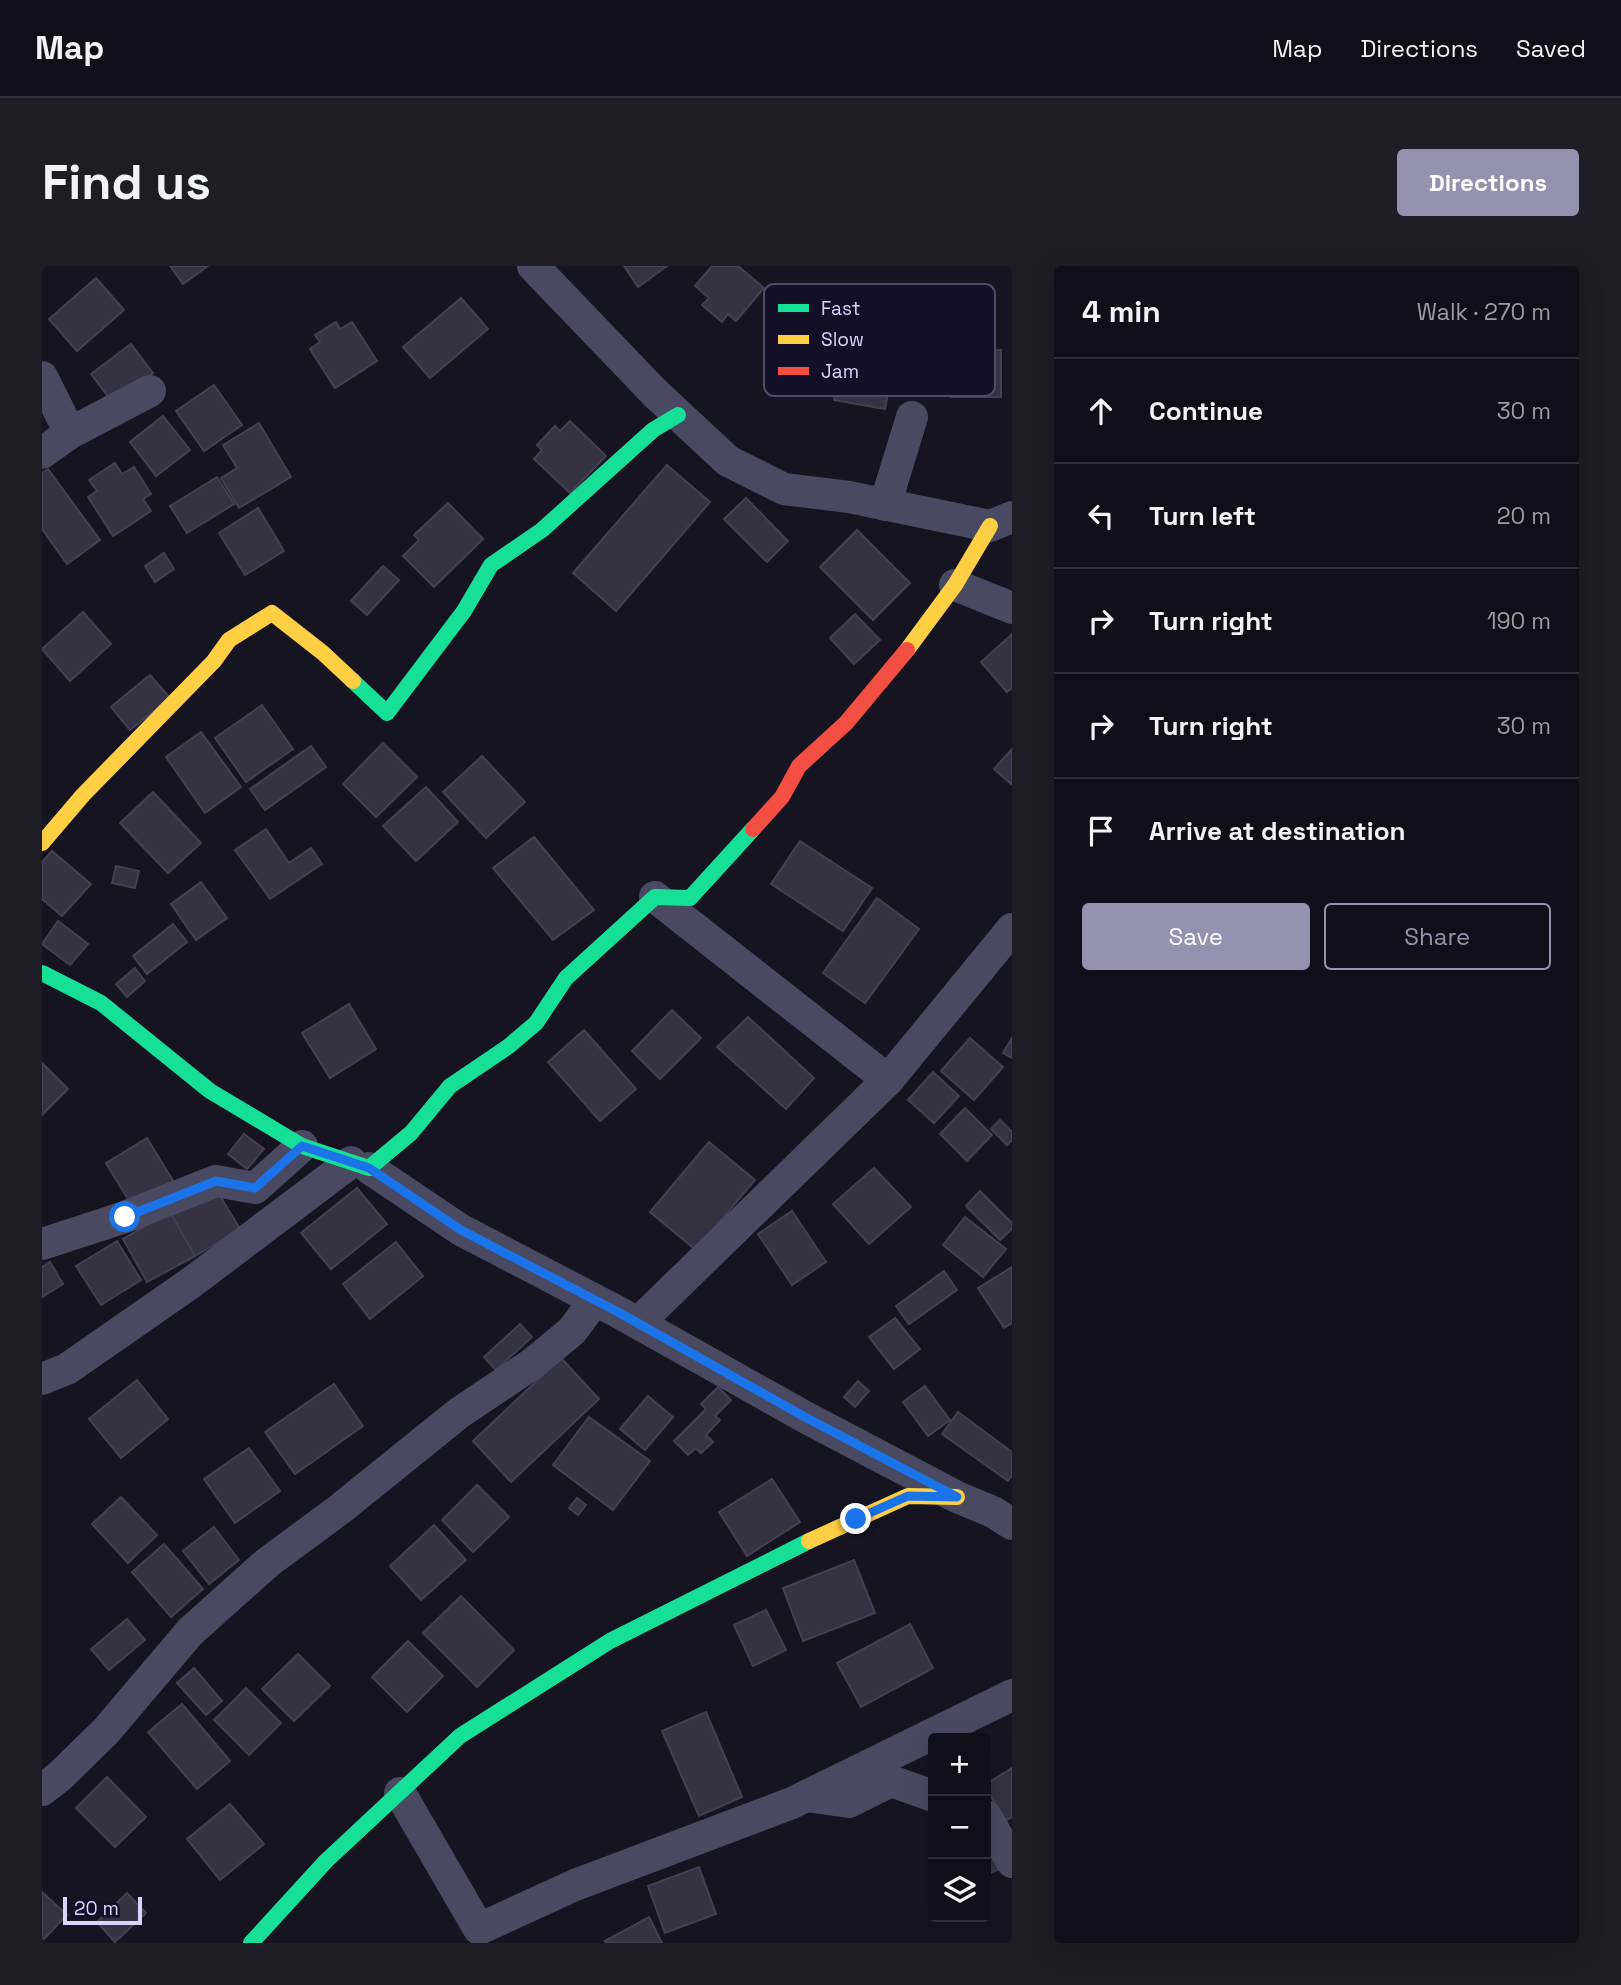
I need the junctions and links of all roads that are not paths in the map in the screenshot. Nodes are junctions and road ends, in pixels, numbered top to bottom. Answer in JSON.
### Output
{"nodes":[{"id":1,"x":533,"y":266,"type":"edge"},
{"id":2,"x":42,"y":377,"type":"edge"},
{"id":3,"x":150,"y":391,"type":"dead end"},
{"id":4,"x":678,"y":415,"type":"junction"},
{"id":5,"x":912,"y":417,"type":"dead end"},
{"id":6,"x":70,"y":433,"type":"junction"},
{"id":7,"x":42,"y":453,"type":"edge"},
{"id":8,"x":885,"y":505,"type":"junction"},
{"id":9,"x":1001,"y":521,"type":"edge"},
{"id":10,"x":955,"y":585,"type":"junction"},
{"id":11,"x":1012,"y":608,"type":"edge"},
{"id":12,"x":42,"y":843,"type":"edge"},
{"id":13,"x":655,"y":897,"type":"junction"},
{"id":14,"x":1012,"y":929,"type":"edge"},
{"id":15,"x":42,"y":973,"type":"edge"},
{"id":16,"x":888,"y":1080,"type":"junction"},
{"id":17,"x":302,"y":1146,"type":"junction"},
{"id":18,"x":360,"y":1165,"type":"junction"},
{"id":19,"x":42,"y":1244,"type":"edge"},
{"id":20,"x":595,"y":1300,"type":"junction"},
{"id":21,"x":638,"y":1323,"type":"junction"},
{"id":22,"x":42,"y":1379,"type":"edge"},
{"id":23,"x":957,"y":1497,"type":"junction"},
{"id":24,"x":1006,"y":1510,"type":"edge"},
{"id":25,"x":1012,"y":1695,"type":"edge"},
{"id":26,"x":42,"y":1790,"type":"edge"},
{"id":27,"x":400,"y":1793,"type":"junction"},
{"id":28,"x":928,"y":1794,"type":"edge"},
{"id":29,"x":806,"y":1797,"type":"junction"},
{"id":30,"x":991,"y":1825,"type":"edge"},
{"id":31,"x":1012,"y":1862,"type":"edge"},
{"id":32,"x":251,"y":1943,"type":"edge"}],
"edges":[{"from":1,"to":4,"type":"street"},
{"from":2,"to":6,"type":"street"},
{"from":3,"to":6,"type":"street"},
{"from":4,"to":8,"type":"street"},
{"from":4,"to":12,"type":"street"},
{"from":5,"to":8,"type":"street"},
{"from":6,"to":7,"type":"street"},
{"from":8,"to":9,"type":"street"},
{"from":9,"to":10,"type":"street"},
{"from":10,"to":11,"type":"street"},
{"from":10,"to":13,"type":"street"},
{"from":13,"to":16,"type":"street"},
{"from":13,"to":18,"type":"street"},
{"from":14,"to":16,"type":"street"},
{"from":15,"to":17,"type":"street"},
{"from":16,"to":21,"type":"street"},
{"from":17,"to":18,"type":"street"},
{"from":17,"to":19,"type":"street"},
{"from":18,"to":20,"type":"street"},
{"from":18,"to":22,"type":"street"},
{"from":20,"to":21,"type":"street"},
{"from":20,"to":26,"type":"street"},
{"from":21,"to":23,"type":"street"},
{"from":23,"to":24,"type":"street"},
{"from":23,"to":27,"type":"street"},
{"from":25,"to":29,"type":"street"},
{"from":27,"to":29,"type":"street"},
{"from":27,"to":32,"type":"street"},
{"from":28,"to":29,"type":"street"},
{"from":30,"to":31,"type":"street"}]}
